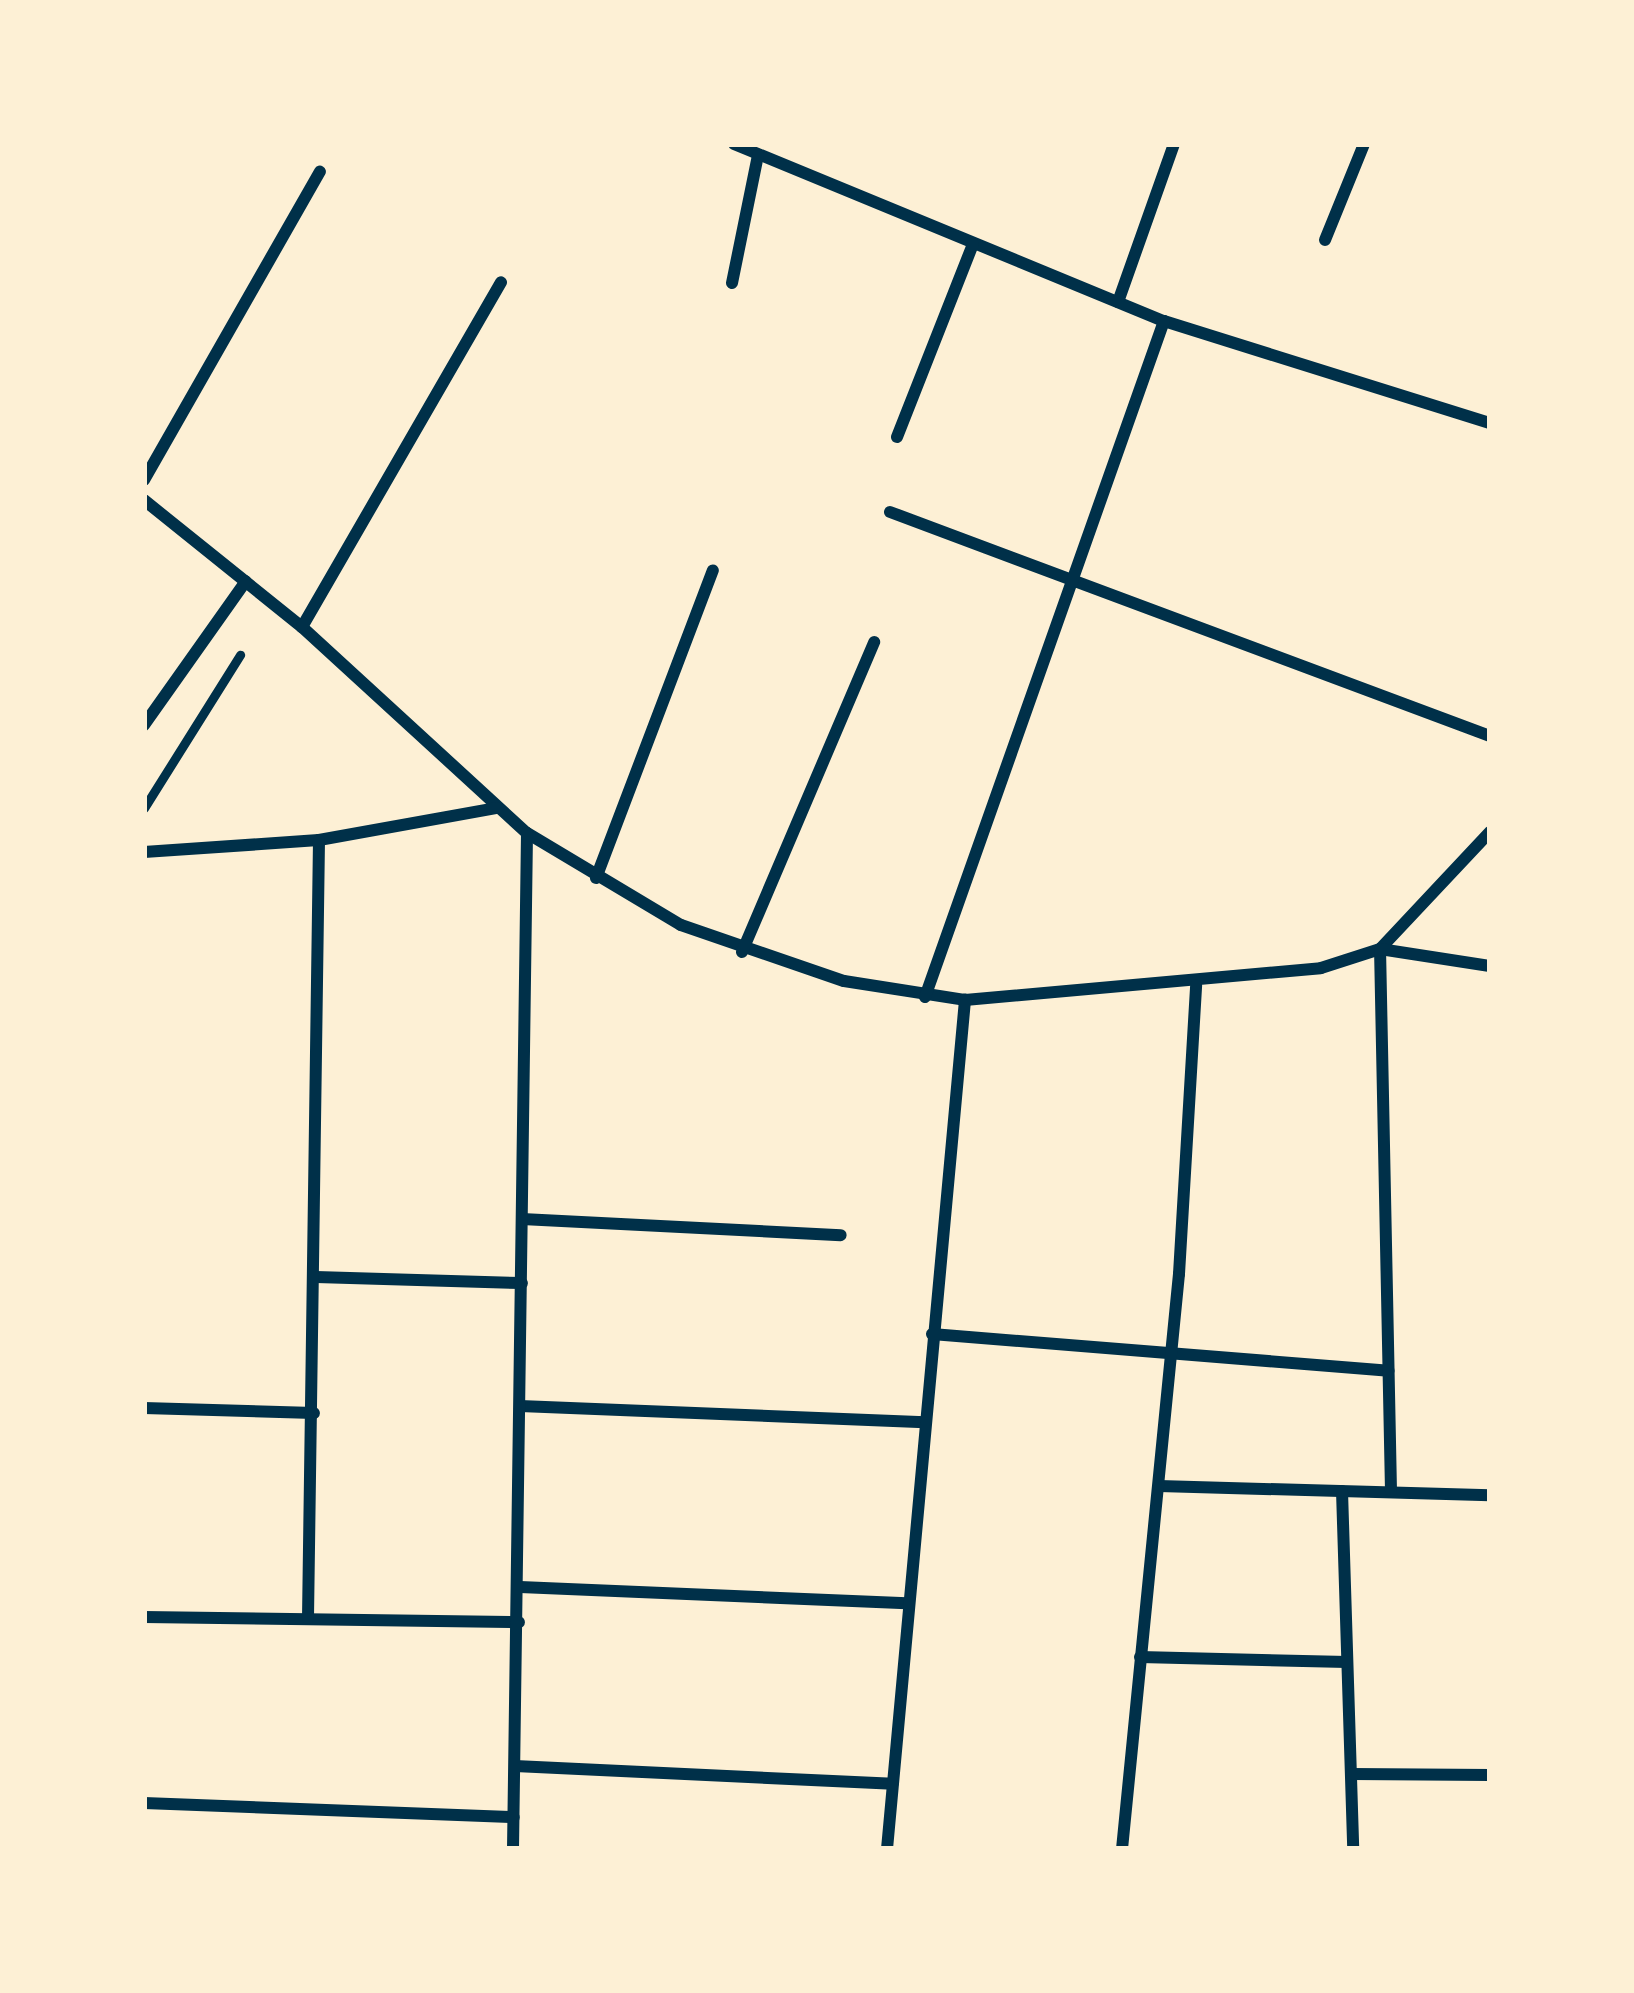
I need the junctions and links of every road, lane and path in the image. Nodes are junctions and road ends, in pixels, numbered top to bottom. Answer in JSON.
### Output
{"nodes":[{"id":1,"x":734,"y":144,"type":"edge"},
{"id":2,"x":1174,"y":144,"type":"edge"},
{"id":3,"x":1364,"y":144,"type":"edge"},
{"id":4,"x":758,"y":155,"type":"junction"},
{"id":5,"x":320,"y":172,"type":"dead end"},
{"id":6,"x":1325,"y":240,"type":"dead end"},
{"id":7,"x":973,"y":244,"type":"junction"},
{"id":8,"x":501,"y":282,"type":"dead end"},
{"id":9,"x":732,"y":283,"type":"dead end"},
{"id":10,"x":1118,"y":302,"type":"junction"},
{"id":11,"x":1163,"y":321,"type":"junction"},
{"id":12,"x":1490,"y":423,"type":"edge"},
{"id":13,"x":897,"y":437,"type":"dead end"},
{"id":14,"x":144,"y":480,"type":"edge"},
{"id":15,"x":144,"y":500,"type":"edge"},
{"id":16,"x":890,"y":512,"type":"dead end"},
{"id":17,"x":712,"y":570,"type":"dead end"},
{"id":18,"x":246,"y":581,"type":"junction"},
{"id":19,"x":1066,"y":581,"type":"junction"},
{"id":20,"x":302,"y":627,"type":"junction"},
{"id":21,"x":874,"y":642,"type":"dead end"},
{"id":22,"x":240,"y":655,"type":"dead end"},
{"id":23,"x":144,"y":725,"type":"edge"},
{"id":24,"x":1490,"y":736,"type":"edge"},
{"id":25,"x":144,"y":808,"type":"edge"},
{"id":26,"x":496,"y":808,"type":"junction"},
{"id":27,"x":1490,"y":832,"type":"edge"},
{"id":28,"x":527,"y":833,"type":"junction"},
{"id":29,"x":319,"y":841,"type":"junction"},
{"id":30,"x":144,"y":852,"type":"edge"},
{"id":31,"x":596,"y":878,"type":"junction"},
{"id":32,"x":1380,"y":949,"type":"junction"},
{"id":33,"x":742,"y":952,"type":"junction"},
{"id":34,"x":1490,"y":966,"type":"edge"},
{"id":35,"x":1196,"y":985,"type":"junction"},
{"id":36,"x":925,"y":997,"type":"junction"},
{"id":37,"x":965,"y":1000,"type":"junction"},
{"id":38,"x":522,"y":1219,"type":"junction"},
{"id":39,"x":841,"y":1234,"type":"dead end"},
{"id":40,"x":316,"y":1276,"type":"junction"},
{"id":41,"x":522,"y":1283,"type":"junction"},
{"id":42,"x":932,"y":1334,"type":"junction"},
{"id":43,"x":1172,"y":1354,"type":"junction"},
{"id":44,"x":1389,"y":1371,"type":"junction"},
{"id":45,"x":520,"y":1406,"type":"junction"},
{"id":46,"x":144,"y":1408,"type":"edge"},
{"id":47,"x":314,"y":1414,"type":"junction"},
{"id":48,"x":925,"y":1422,"type":"junction"},
{"id":49,"x":1159,"y":1486,"type":"junction"},
{"id":50,"x":1342,"y":1491,"type":"junction"},
{"id":51,"x":1391,"y":1492,"type":"junction"},
{"id":52,"x":1490,"y":1495,"type":"edge"},
{"id":53,"x":520,"y":1587,"type":"junction"},
{"id":54,"x":907,"y":1604,"type":"junction"},
{"id":55,"x":144,"y":1617,"type":"edge"},
{"id":56,"x":308,"y":1618,"type":"junction"},
{"id":57,"x":519,"y":1622,"type":"junction"},
{"id":58,"x":1140,"y":1657,"type":"junction"},
{"id":59,"x":1347,"y":1662,"type":"junction"},
{"id":60,"x":515,"y":1766,"type":"junction"},
{"id":61,"x":1352,"y":1774,"type":"junction"},
{"id":62,"x":1490,"y":1775,"type":"edge"},
{"id":63,"x":892,"y":1784,"type":"junction"},
{"id":64,"x":144,"y":1803,"type":"edge"},
{"id":65,"x":514,"y":1817,"type":"junction"},
{"id":66,"x":513,"y":1849,"type":"edge"},
{"id":67,"x":887,"y":1849,"type":"edge"},
{"id":68,"x":1122,"y":1849,"type":"edge"},
{"id":69,"x":1353,"y":1849,"type":"edge"}],
"edges":[{"from":1,"to":4,"type":"street"},
{"from":2,"to":10,"type":"street"},
{"from":3,"to":6,"type":"street"},
{"from":4,"to":7,"type":"street"},
{"from":4,"to":9,"type":"street"},
{"from":5,"to":14,"type":"street"},
{"from":7,"to":10,"type":"street"},
{"from":7,"to":13,"type":"street"},
{"from":8,"to":20,"type":"street"},
{"from":10,"to":11,"type":"street"},
{"from":11,"to":12,"type":"street"},
{"from":11,"to":19,"type":"street"},
{"from":15,"to":18,"type":"street"},
{"from":16,"to":19,"type":"street"},
{"from":17,"to":31,"type":"street"},
{"from":18,"to":20,"type":"street"},
{"from":18,"to":23,"type":"street"},
{"from":19,"to":24,"type":"street"},
{"from":19,"to":36,"type":"street"},
{"from":20,"to":26,"type":"street"},
{"from":21,"to":33,"type":"street"},
{"from":22,"to":25,"type":"lane"},
{"from":26,"to":28,"type":"street"},
{"from":26,"to":29,"type":"street"},
{"from":27,"to":32,"type":"street"},
{"from":28,"to":31,"type":"street"},
{"from":28,"to":38,"type":"street"},
{"from":29,"to":30,"type":"street"},
{"from":29,"to":40,"type":"street"},
{"from":31,"to":33,"type":"street"},
{"from":32,"to":34,"type":"street"},
{"from":32,"to":35,"type":"street"},
{"from":32,"to":44,"type":"street"},
{"from":33,"to":36,"type":"street"},
{"from":35,"to":37,"type":"street"},
{"from":35,"to":43,"type":"street"},
{"from":36,"to":37,"type":"street"},
{"from":37,"to":42,"type":"street"},
{"from":38,"to":39,"type":"street"},
{"from":38,"to":41,"type":"street"},
{"from":40,"to":41,"type":"street"},
{"from":40,"to":47,"type":"street"},
{"from":41,"to":45,"type":"street"},
{"from":42,"to":43,"type":"street"},
{"from":42,"to":48,"type":"street"},
{"from":43,"to":44,"type":"street"},
{"from":43,"to":49,"type":"street"},
{"from":44,"to":51,"type":"street"},
{"from":45,"to":48,"type":"street"},
{"from":45,"to":53,"type":"street"},
{"from":46,"to":47,"type":"street"},
{"from":47,"to":56,"type":"street"},
{"from":48,"to":54,"type":"street"},
{"from":49,"to":50,"type":"street"},
{"from":49,"to":58,"type":"street"},
{"from":50,"to":51,"type":"street"},
{"from":50,"to":59,"type":"street"},
{"from":51,"to":52,"type":"street"},
{"from":53,"to":54,"type":"street"},
{"from":53,"to":57,"type":"street"},
{"from":54,"to":63,"type":"street"},
{"from":55,"to":56,"type":"street"},
{"from":56,"to":57,"type":"street"},
{"from":57,"to":60,"type":"street"},
{"from":58,"to":59,"type":"street"},
{"from":58,"to":68,"type":"street"},
{"from":59,"to":61,"type":"street"},
{"from":60,"to":63,"type":"street"},
{"from":60,"to":65,"type":"street"},
{"from":61,"to":62,"type":"street"},
{"from":61,"to":69,"type":"street"},
{"from":63,"to":67,"type":"street"},
{"from":64,"to":65,"type":"street"},
{"from":65,"to":66,"type":"street"}]}
